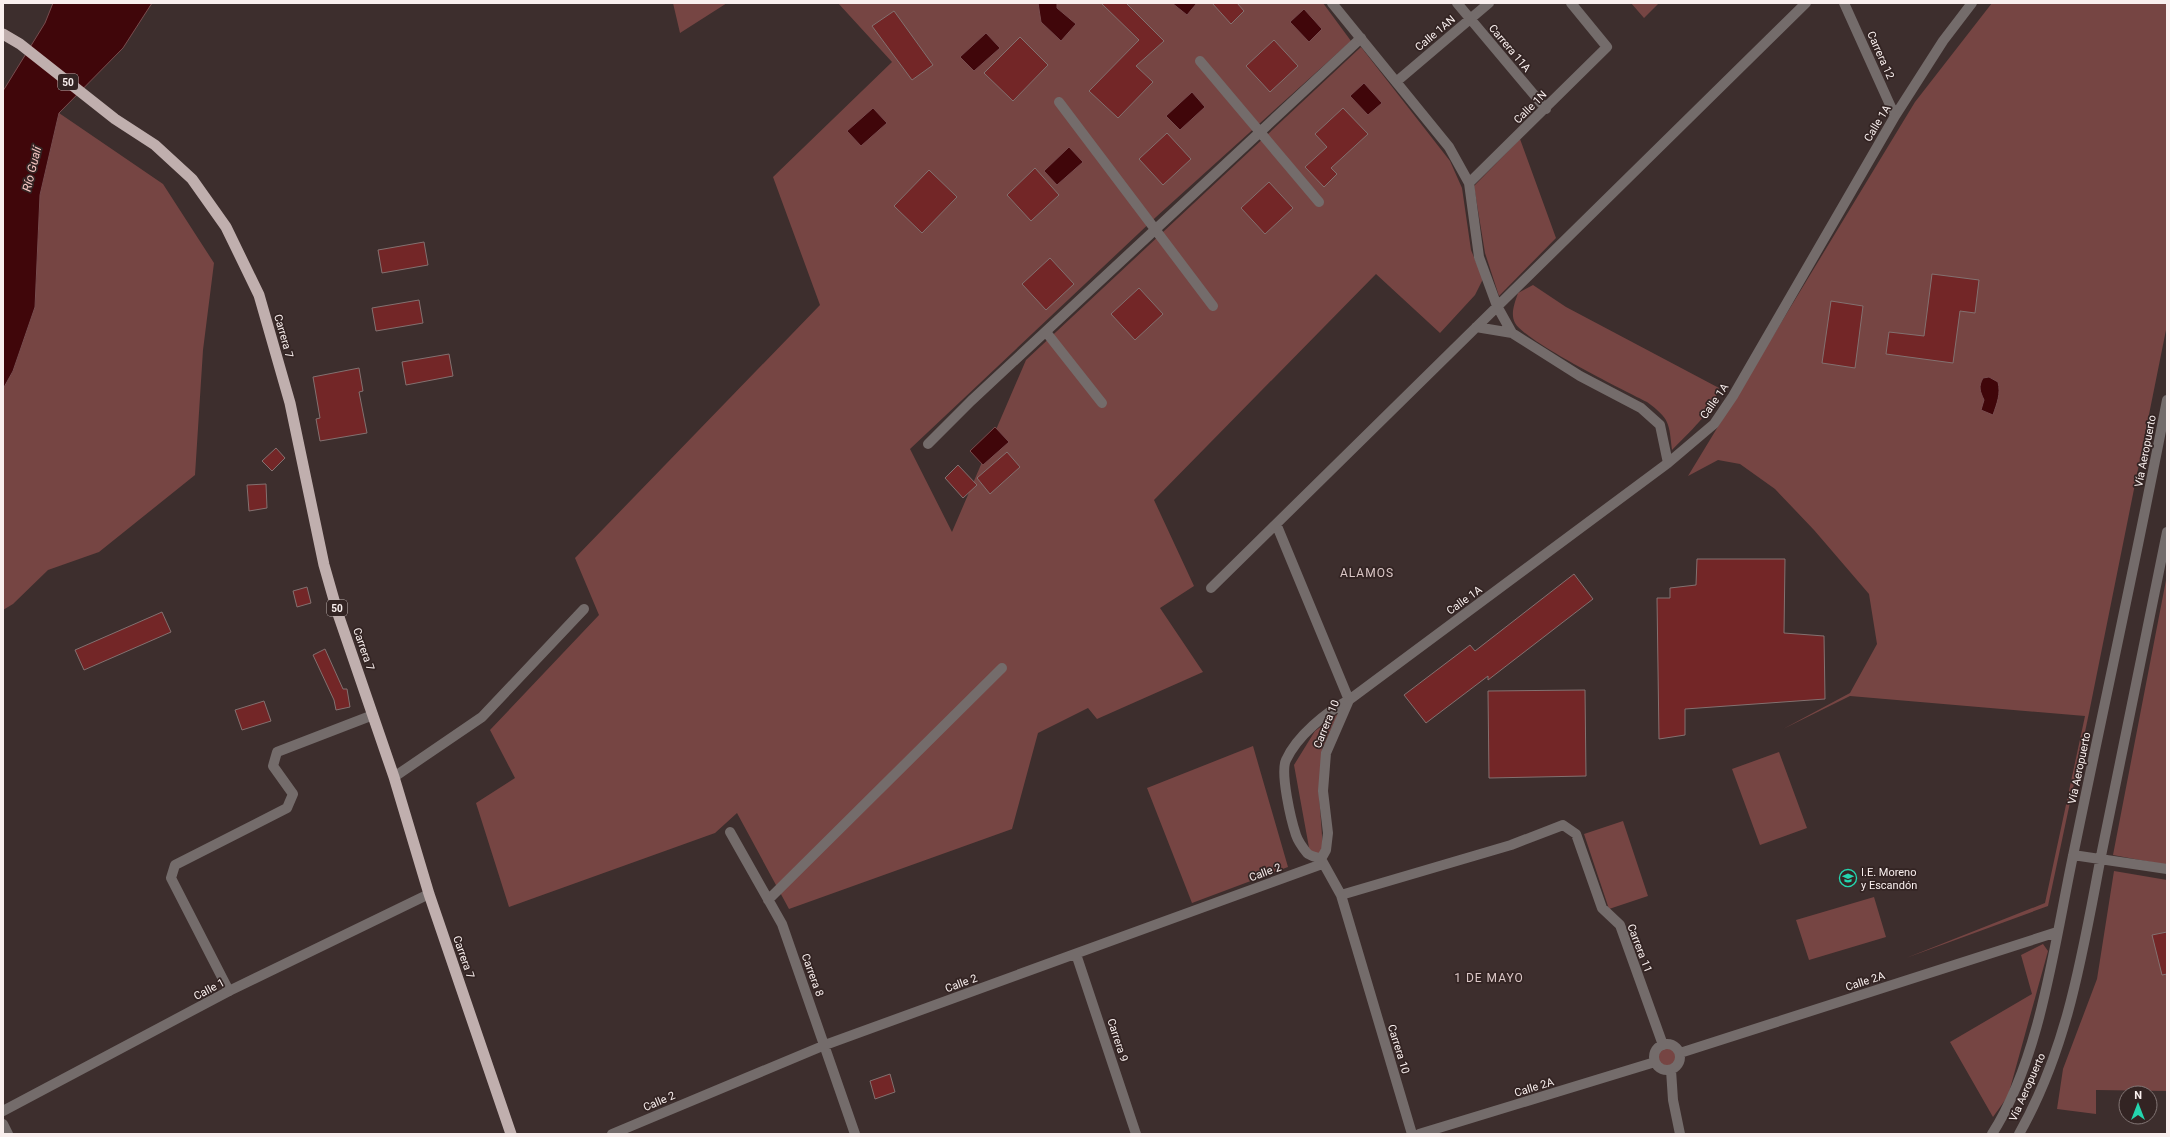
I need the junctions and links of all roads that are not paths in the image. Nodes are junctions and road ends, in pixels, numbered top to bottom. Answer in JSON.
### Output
{"nodes":[{"id":1,"x":1332,"y":3,"type":"edge"},
{"id":2,"x":1457,"y":3,"type":"edge"},
{"id":3,"x":1489,"y":3,"type":"edge"},
{"id":4,"x":1571,"y":3,"type":"edge"},
{"id":5,"x":1806,"y":3,"type":"edge"},
{"id":6,"x":1844,"y":3,"type":"edge"},
{"id":7,"x":1972,"y":3,"type":"edge"},
{"id":8,"x":1470,"y":19,"type":"junction"},
{"id":9,"x":3,"y":34,"type":"edge"},
{"id":10,"x":1361,"y":38,"type":"junction"},
{"id":11,"x":1200,"y":61,"type":"dead end"},
{"id":12,"x":1396,"y":82,"type":"junction"},
{"id":13,"x":1058,"y":102,"type":"dead end"},
{"id":14,"x":1546,"y":109,"type":"junction"},
{"id":15,"x":1895,"y":116,"type":"junction"},
{"id":16,"x":1260,"y":132,"type":"junction"},
{"id":17,"x":1469,"y":183,"type":"junction"},
{"id":18,"x":1319,"y":202,"type":"dead end"},
{"id":19,"x":1156,"y":230,"type":"junction"},
{"id":20,"x":1213,"y":306,"type":"dead end"},
{"id":21,"x":1497,"y":306,"type":"junction"},
{"id":22,"x":1476,"y":327,"type":"junction"},
{"id":23,"x":1046,"y":332,"type":"junction"},
{"id":24,"x":1512,"y":333,"type":"junction"},
{"id":25,"x":2167,"y":400,"type":"edge"},
{"id":26,"x":1102,"y":403,"type":"dead end"},
{"id":27,"x":928,"y":444,"type":"dead end"},
{"id":28,"x":1668,"y":463,"type":"junction"},
{"id":29,"x":1277,"y":526,"type":"junction"},
{"id":30,"x":2167,"y":532,"type":"edge"},
{"id":31,"x":1212,"y":588,"type":"dead end"},
{"id":32,"x":584,"y":609,"type":"dead end"},
{"id":33,"x":1002,"y":668,"type":"dead end"},
{"id":34,"x":1349,"y":700,"type":"junction"},
{"id":35,"x":373,"y":715,"type":"junction"},
{"id":36,"x":394,"y":777,"type":"junction"},
{"id":37,"x":730,"y":832,"type":"dead end"},
{"id":38,"x":2073,"y":855,"type":"junction"},
{"id":39,"x":2101,"y":859,"type":"junction"},
{"id":40,"x":1322,"y":861,"type":"junction"},
{"id":41,"x":2167,"y":869,"type":"edge"},
{"id":42,"x":429,"y":894,"type":"junction"},
{"id":43,"x":1341,"y":895,"type":"junction"},
{"id":44,"x":768,"y":900,"type":"junction"},
{"id":45,"x":2057,"y":932,"type":"junction"},
{"id":46,"x":1076,"y":954,"type":"junction"},
{"id":47,"x":229,"y":991,"type":"junction"},
{"id":48,"x":825,"y":1045,"type":"junction"},
{"id":49,"x":1663,"y":1045,"type":"junction"},
{"id":50,"x":1680,"y":1053,"type":"junction"},
{"id":51,"x":1655,"y":1062,"type":"junction"},
{"id":52,"x":1672,"y":1070,"type":"junction"},
{"id":53,"x":3,"y":1111,"type":"edge"},
{"id":54,"x":3,"y":1124,"type":"edge"},
{"id":55,"x":8,"y":1134,"type":"edge"},
{"id":56,"x":511,"y":1134,"type":"edge"},
{"id":57,"x":612,"y":1134,"type":"edge"},
{"id":58,"x":855,"y":1134,"type":"edge"},
{"id":59,"x":1136,"y":1134,"type":"edge"},
{"id":60,"x":1412,"y":1134,"type":"edge"},
{"id":61,"x":1419,"y":1134,"type":"edge"},
{"id":62,"x":1680,"y":1134,"type":"edge"},
{"id":63,"x":1992,"y":1134,"type":"edge"},
{"id":64,"x":2019,"y":1134,"type":"edge"}],
"edges":[{"from":1,"to":10,"type":"street"},
{"from":2,"to":8,"type":"street","name":"Carrera 11A"},
{"from":3,"to":8,"type":"street","name":"Calle 1AN"},
{"from":4,"to":14,"type":"street","name":"Calle 1N"},
{"from":5,"to":21,"type":"street"},
{"from":6,"to":15,"type":"street","name":"Carrera 12"},
{"from":7,"to":15,"type":"street","name":"Calle 1A"},
{"from":8,"to":12,"type":"street","name":"Calle 1AN"},
{"from":8,"to":14,"type":"street","name":"Carrera 11A"},
{"from":9,"to":35,"type":"highway","name":"Carrera 7","number":"50"},
{"from":10,"to":12,"type":"street"},
{"from":10,"to":16,"type":"street"},
{"from":11,"to":16,"type":"street"},
{"from":12,"to":17,"type":"street"},
{"from":13,"to":19,"type":"street"},
{"from":14,"to":17,"type":"street","name":"Calle 1N"},
{"from":15,"to":28,"type":"street","name":"Calle 1A"},
{"from":16,"to":18,"type":"street"},
{"from":16,"to":19,"type":"street"},
{"from":17,"to":21,"type":"street"},
{"from":19,"to":20,"type":"street"},
{"from":19,"to":23,"type":"street"},
{"from":21,"to":22,"type":"street"},
{"from":21,"to":24,"type":"street"},
{"from":22,"to":24,"type":"street"},
{"from":22,"to":29,"type":"street"},
{"from":23,"to":26,"type":"street"},
{"from":23,"to":27,"type":"street"},
{"from":24,"to":28,"type":"street"},
{"from":25,"to":38,"type":"street","name":"Vía Aeropuerto"},
{"from":28,"to":34,"type":"street","name":"Calle 1A"},
{"from":29,"to":31,"type":"street"},
{"from":29,"to":34,"type":"street"},
{"from":30,"to":39,"type":"street","name":"Vía Aeropuerto"},
{"from":32,"to":36,"type":"street"},
{"from":33,"to":44,"type":"street"},
{"from":34,"to":40,"type":"street","name":"Carrera 10"},
{"from":34,"to":40,"type":"street","name":"Carrera 10"},
{"from":35,"to":36,"type":"highway","name":"Carrera 7","number":"50"},
{"from":35,"to":47,"type":"street"},
{"from":36,"to":42,"type":"highway","name":"Carrera 7","number":"50"},
{"from":37,"to":44,"type":"street","name":"Carrera 8"},
{"from":38,"to":39,"type":"street"},
{"from":38,"to":45,"type":"street","name":"Vía Aeropuerto"},
{"from":39,"to":41,"type":"street"},
{"from":39,"to":64,"type":"street","name":"Vía Aeropuerto"},
{"from":40,"to":43,"type":"street","name":"Carrera 10"},
{"from":40,"to":46,"type":"street","name":"Calle 2"},
{"from":42,"to":47,"type":"street","name":"Calle 1"},
{"from":42,"to":56,"type":"highway","name":"Carrera 7","number":"50"},
{"from":43,"to":49,"type":"street","name":"Carrera 11"},
{"from":43,"to":60,"type":"street","name":"Carrera 10"},
{"from":44,"to":48,"type":"street","name":"Carrera 8"},
{"from":45,"to":50,"type":"street","name":"Calle 2A"},
{"from":45,"to":63,"type":"street","name":"Vía Aeropuerto"},
{"from":46,"to":48,"type":"street","name":"Calle 2"},
{"from":46,"to":59,"type":"street","name":"Carrera 9"},
{"from":47,"to":53,"type":"street","name":"Calle 1"},
{"from":48,"to":57,"type":"street","name":"Calle 2"},
{"from":48,"to":58,"type":"street","name":"Carrera 8"},
{"from":49,"to":50,"type":"street"},
{"from":49,"to":51,"type":"street"},
{"from":50,"to":52,"type":"street"},
{"from":51,"to":52,"type":"street"},
{"from":51,"to":61,"type":"street","name":"Calle 2A"},
{"from":52,"to":62,"type":"street"},
{"from":54,"to":55,"type":"street"}]}
